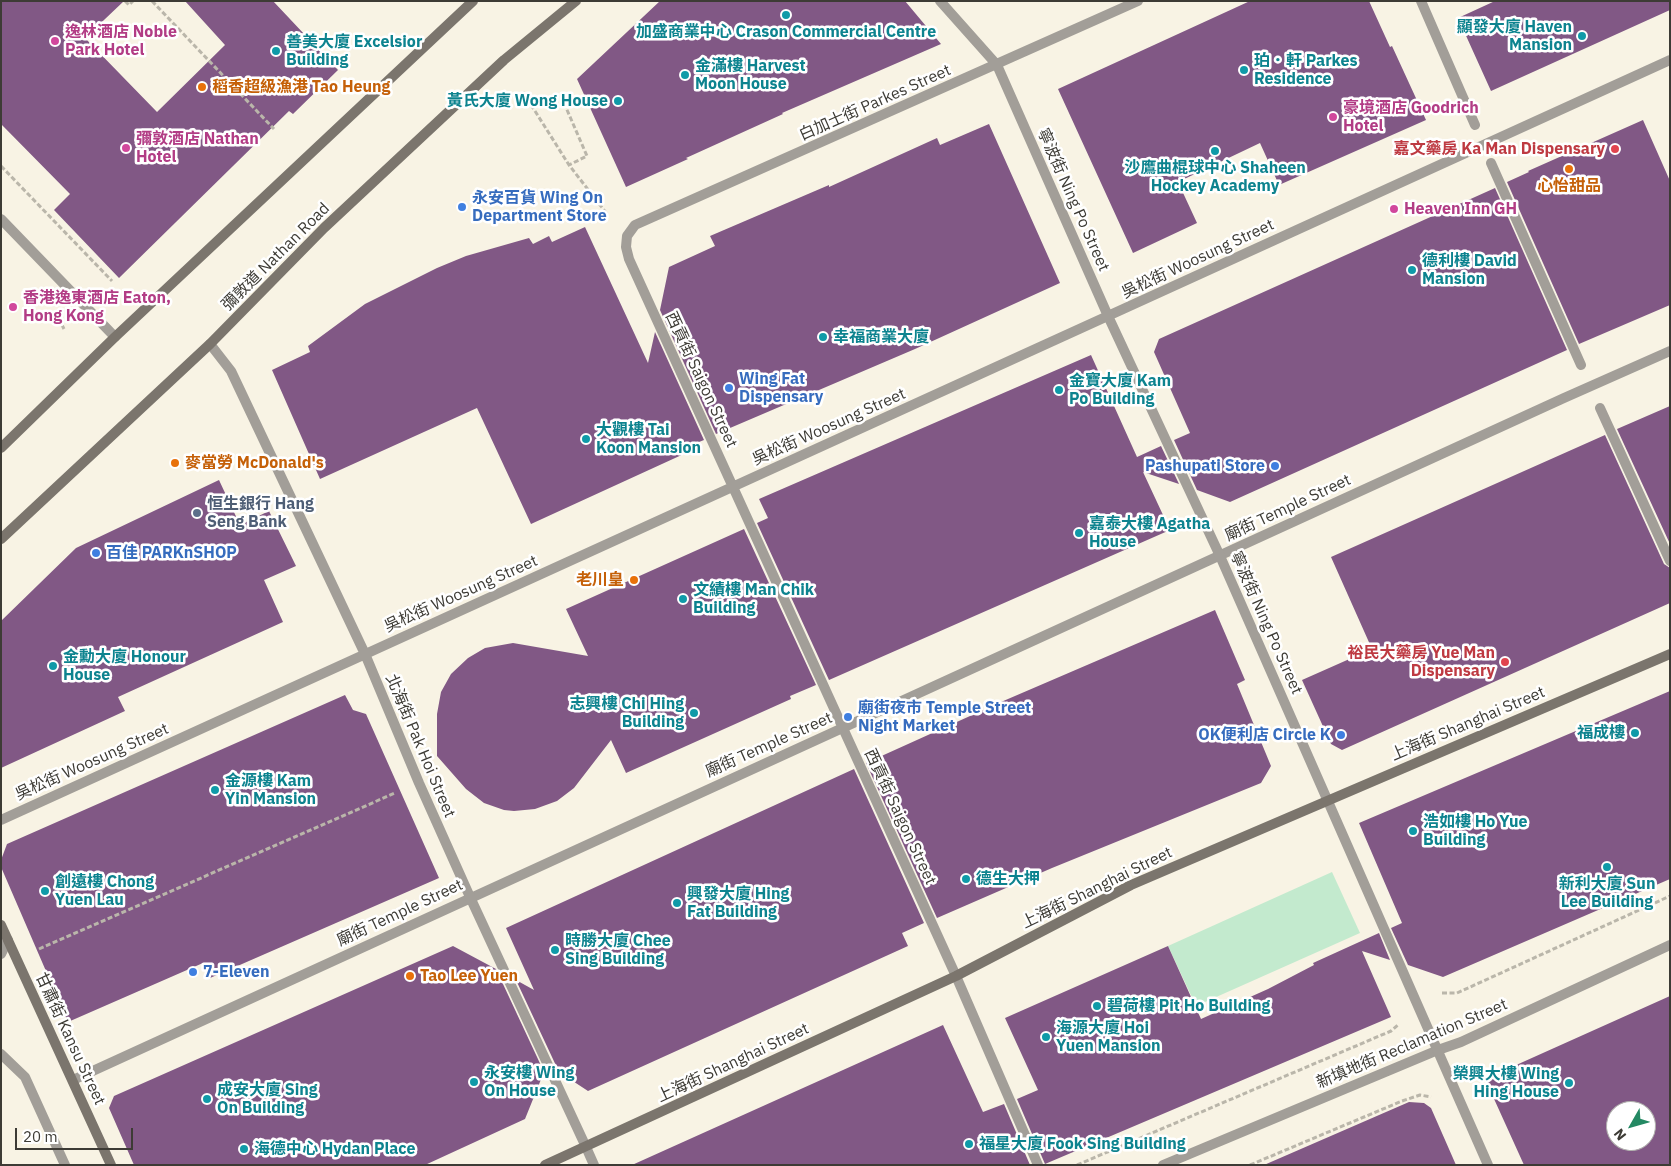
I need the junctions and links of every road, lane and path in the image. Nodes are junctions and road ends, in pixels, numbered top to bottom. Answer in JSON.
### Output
{"nodes":[{"id":1,"x":125,"y":1,"type":"edge"},
{"id":2,"x":134,"y":1,"type":"edge"},
{"id":3,"x":152,"y":1,"type":"edge"},
{"id":4,"x":473,"y":1,"type":"edge"},
{"id":5,"x":576,"y":1,"type":"edge"},
{"id":6,"x":940,"y":1,"type":"edge"},
{"id":7,"x":1138,"y":1,"type":"edge"},
{"id":8,"x":1421,"y":1,"type":"edge"},
{"id":9,"x":1670,"y":60,"type":"edge"},
{"id":10,"x":997,"y":65,"type":"junction"},
{"id":11,"x":523,"y":92,"type":"dead end"},
{"id":12,"x":561,"y":96,"type":"dead end"},
{"id":13,"x":1475,"y":125,"type":"dead end"},
{"id":14,"x":274,"y":129,"type":"dead end"},
{"id":15,"x":1491,"y":163,"type":"dead end"},
{"id":16,"x":569,"y":165,"type":"junction"},
{"id":17,"x":1,"y":166,"type":"edge"},
{"id":18,"x":607,"y":214,"type":"dead end"},
{"id":19,"x":1,"y":219,"type":"edge"},
{"id":20,"x":626,"y":236,"type":"joint"},
{"id":21,"x":112,"y":281,"type":"dead end"},
{"id":22,"x":1108,"y":316,"type":"junction"},
{"id":23,"x":115,"y":337,"type":"junction"},
{"id":24,"x":210,"y":344,"type":"junction"},
{"id":25,"x":1670,"y":351,"type":"edge"},
{"id":26,"x":1581,"y":365,"type":"dead end"},
{"id":27,"x":1600,"y":408,"type":"dead end"},
{"id":28,"x":1,"y":448,"type":"edge"},
{"id":29,"x":733,"y":487,"type":"junction"},
{"id":30,"x":1,"y":539,"type":"edge"},
{"id":31,"x":1220,"y":556,"type":"junction"},
{"id":32,"x":1670,"y":561,"type":"edge"},
{"id":33,"x":365,"y":654,"type":"junction"},
{"id":34,"x":1670,"y":654,"type":"edge"},
{"id":35,"x":842,"y":729,"type":"junction"},
{"id":36,"x":398,"y":792,"type":"dead end"},
{"id":37,"x":1327,"y":800,"type":"junction"},
{"id":38,"x":1,"y":820,"type":"edge"},
{"id":39,"x":1670,"y":896,"type":"edge"},
{"id":40,"x":470,"y":897,"type":"junction"},
{"id":41,"x":1,"y":925,"type":"edge"},
{"id":42,"x":8,"y":940,"type":"junction"},
{"id":43,"x":1670,"y":945,"type":"edge"},
{"id":44,"x":38,"y":950,"type":"dead end"},
{"id":45,"x":1,"y":954,"type":"edge"},
{"id":46,"x":956,"y":976,"type":"junction"},
{"id":47,"x":1435,"y":992,"type":"dead end"},
{"id":48,"x":1401,"y":1023,"type":"dead end"},
{"id":49,"x":1438,"y":1050,"type":"junction"},
{"id":50,"x":1,"y":1054,"type":"edge"},
{"id":51,"x":72,"y":1080,"type":"junction"},
{"id":52,"x":1436,"y":1098,"type":"dead end"},
{"id":53,"x":586,"y":1146,"type":"junction"},
{"id":54,"x":65,"y":1165,"type":"edge"},
{"id":55,"x":111,"y":1165,"type":"edge"},
{"id":56,"x":545,"y":1165,"type":"edge"},
{"id":57,"x":594,"y":1165,"type":"edge"},
{"id":58,"x":1038,"y":1165,"type":"edge"},
{"id":59,"x":1077,"y":1165,"type":"edge"},
{"id":60,"x":1163,"y":1165,"type":"edge"},
{"id":61,"x":1250,"y":1165,"type":"edge"},
{"id":62,"x":1488,"y":1165,"type":"edge"}],
"edges":[{"from":1,"to":2,"type":"path"},
{"from":3,"to":14,"type":"path"},
{"from":4,"to":23,"type":"main road"},
{"from":5,"to":24,"type":"main road","name":"彌敦道 Nathan Road"},
{"from":6,"to":10,"type":"street","name":"寧波街 Ning Po Street"},
{"from":7,"to":10,"type":"street","name":"白加士街 Parkes Street"},
{"from":8,"to":13,"type":"street"},
{"from":9,"to":22,"type":"street","name":"吳松街 Woosung Street"},
{"from":10,"to":20,"type":"street","name":"白加士街 Parkes Street"},
{"from":10,"to":22,"type":"street","name":"寧波街 Ning Po Street"},
{"from":11,"to":16,"type":"path"},
{"from":12,"to":16,"type":"path"},
{"from":15,"to":26,"type":"street"},
{"from":16,"to":18,"type":"path"},
{"from":17,"to":21,"type":"path"},
{"from":19,"to":23,"type":"street"},
{"from":20,"to":29,"type":"street","name":"西貢街 Saigon Street"},
{"from":22,"to":29,"type":"street","name":"吳松街 Woosung Street"},
{"from":22,"to":31,"type":"street","name":"寧波街 Ning Po Street"},
{"from":23,"to":28,"type":"main road"},
{"from":24,"to":30,"type":"main road","name":"彌敦道 Nathan Road"},
{"from":24,"to":33,"type":"street","name":"北海街 Pak Hoi Street"},
{"from":25,"to":31,"type":"street","name":"廟街 Temple Street"},
{"from":27,"to":32,"type":"street"},
{"from":29,"to":33,"type":"street","name":"吳松街 Woosung Street"},
{"from":29,"to":35,"type":"street","name":"西貢街 Saigon Street"},
{"from":31,"to":35,"type":"street","name":"廟街 Temple Street"},
{"from":31,"to":37,"type":"street","name":"寧波街 Ning Po Street"},
{"from":33,"to":38,"type":"street","name":"吳松街 Woosung Street"},
{"from":33,"to":40,"type":"street","name":"北海街 Pak Hoi Street"},
{"from":34,"to":37,"type":"main road","name":"上海街 Shanghai Street"},
{"from":35,"to":40,"type":"street","name":"廟街 Temple Street"},
{"from":35,"to":46,"type":"street","name":"西貢街 Saigon Street"},
{"from":36,"to":44,"type":"path"},
{"from":37,"to":46,"type":"main road","name":"上海街 Shanghai Street"},
{"from":37,"to":49,"type":"street","name":"寧波街 Ning Po Street"},
{"from":39,"to":47,"type":"path"},
{"from":40,"to":51,"type":"street","name":"廟街 Temple Street"},
{"from":40,"to":53,"type":"street","name":"北海街 Pak Hoi Street"},
{"from":41,"to":42,"type":"main road","name":"甘肅街 Kansu Street"},
{"from":42,"to":45,"type":"street"},
{"from":42,"to":51,"type":"main road","name":"甘肅街 Kansu Street"},
{"from":43,"to":49,"type":"street","name":"新填地街 Reclamation Street"},
{"from":46,"to":53,"type":"main road","name":"上海街 Shanghai Street"},
{"from":46,"to":58,"type":"street","name":"西貢街 Saigon Street"},
{"from":48,"to":59,"type":"path"},
{"from":49,"to":60,"type":"street","name":"新填地街 Reclamation Street"},
{"from":49,"to":62,"type":"street","name":"寧波街 Ning Po Street"},
{"from":50,"to":54,"type":"street"},
{"from":51,"to":55,"type":"main road","name":"甘肅街 Kansu Street"},
{"from":52,"to":61,"type":"path"},
{"from":53,"to":56,"type":"main road","name":"上海街 Shanghai Street"},
{"from":53,"to":57,"type":"street","name":"北海街 Pak Hoi Street"}]}
